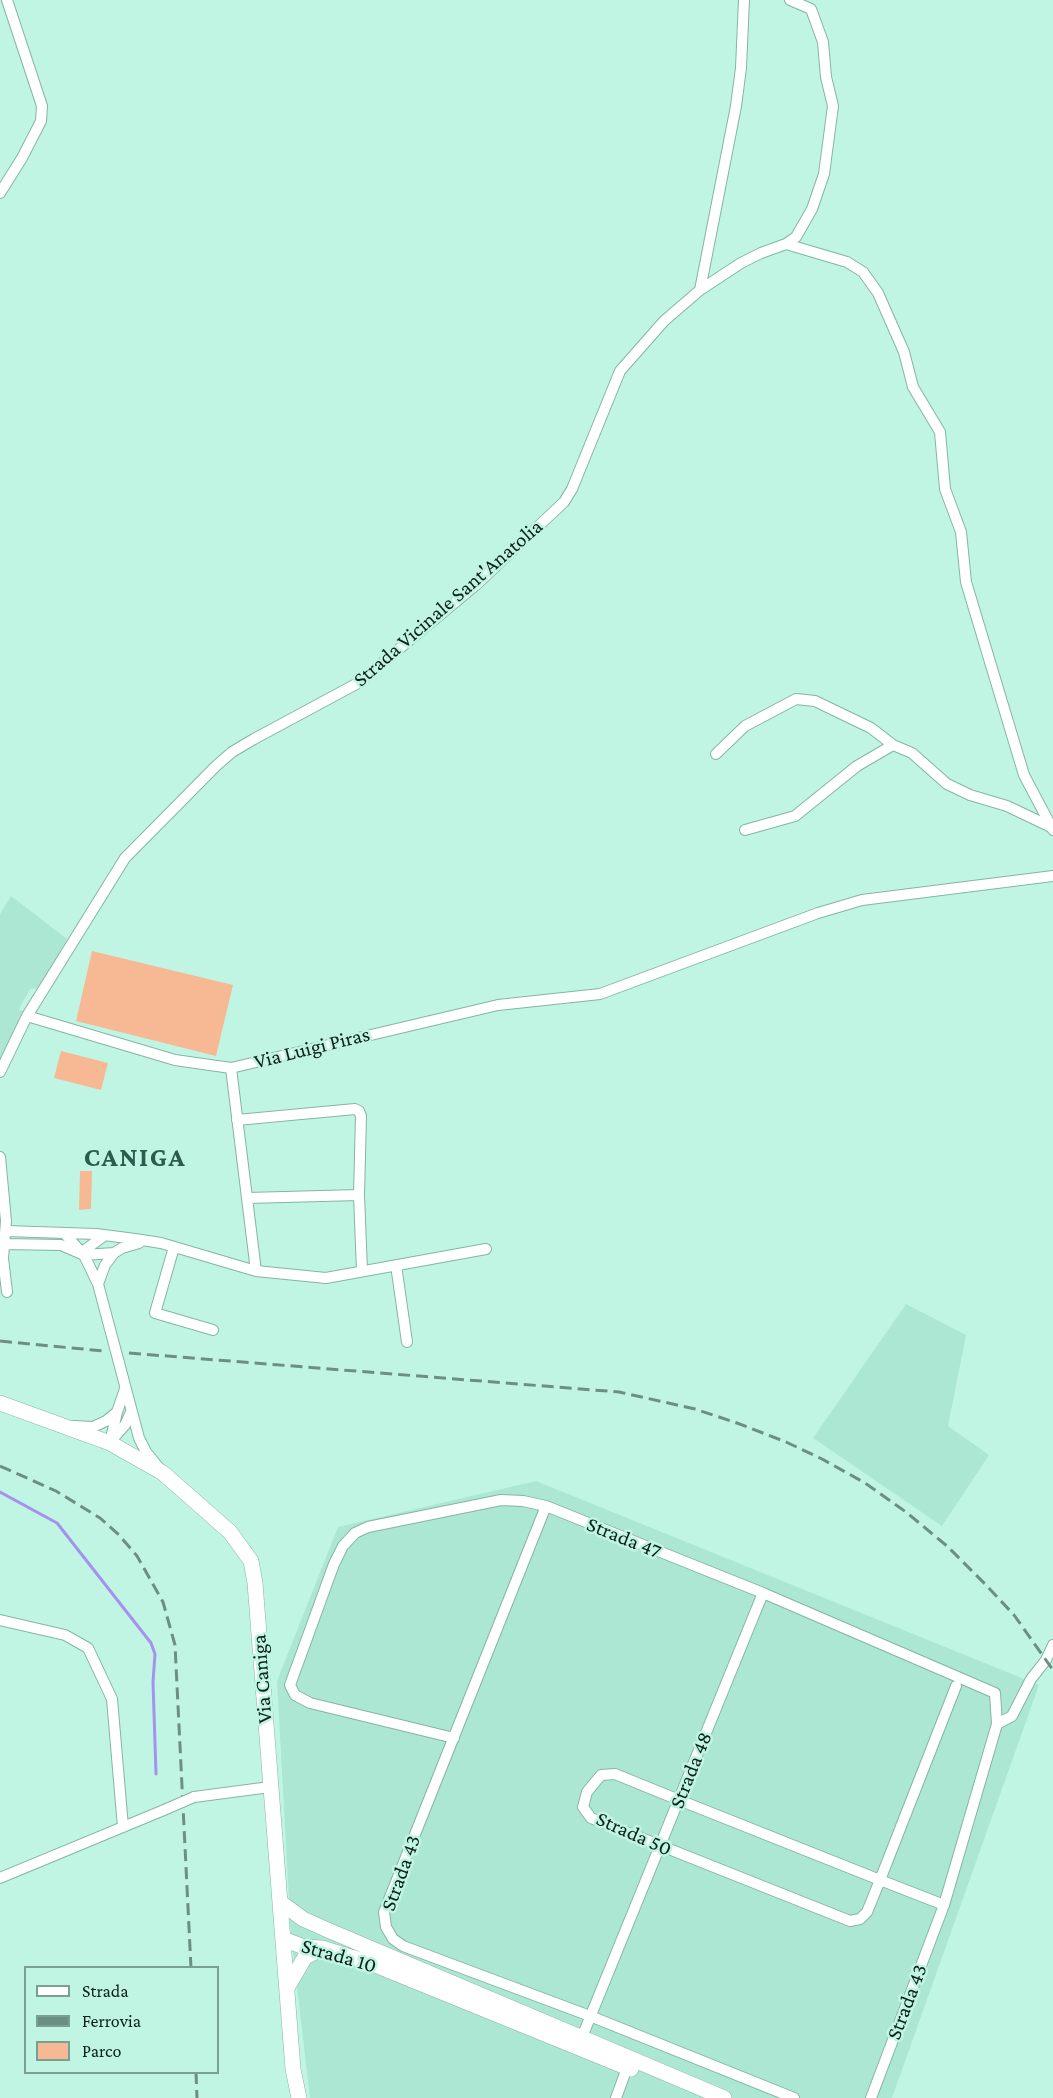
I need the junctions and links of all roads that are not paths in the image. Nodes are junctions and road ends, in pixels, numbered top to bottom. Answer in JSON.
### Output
{"nodes":[{"id":1,"x":7,"y":0,"type":"edge"},
{"id":2,"x":744,"y":0,"type":"edge"},
{"id":3,"x":790,"y":0,"type":"edge"},
{"id":4,"x":802,"y":2,"type":"edge"},
{"id":5,"x":0,"y":193,"type":"edge"},
{"id":6,"x":786,"y":244,"type":"junction"},
{"id":7,"x":700,"y":290,"type":"junction"},
{"id":8,"x":893,"y":746,"type":"junction"},
{"id":9,"x":716,"y":754,"type":"dead end"},
{"id":10,"x":1051,"y":828,"type":"edge"},
{"id":11,"x":745,"y":830,"type":"dead end"},
{"id":12,"x":1053,"y":876,"type":"edge"},
{"id":13,"x":27,"y":1016,"type":"junction"},
{"id":14,"x":231,"y":1068,"type":"junction"},
{"id":15,"x":0,"y":1072,"type":"edge"},
{"id":16,"x":237,"y":1120,"type":"junction"},
{"id":17,"x":0,"y":1158,"type":"edge"},
{"id":18,"x":359,"y":1196,"type":"junction"},
{"id":19,"x":247,"y":1197,"type":"junction"},
{"id":20,"x":4,"y":1224,"type":"edge"},
{"id":21,"x":64,"y":1233,"type":"junction"},
{"id":22,"x":104,"y":1236,"type":"junction"},
{"id":23,"x":146,"y":1241,"type":"junction"},
{"id":24,"x":5,"y":1244,"type":"junction"},
{"id":25,"x":174,"y":1247,"type":"junction"},
{"id":26,"x":486,"y":1249,"type":"dead end"},
{"id":27,"x":114,"y":1253,"type":"junction"},
{"id":28,"x":84,"y":1255,"type":"junction"},
{"id":29,"x":396,"y":1265,"type":"junction"},
{"id":30,"x":256,"y":1271,"type":"junction"},
{"id":31,"x":362,"y":1271,"type":"junction"},
{"id":32,"x":98,"y":1284,"type":"junction"},
{"id":33,"x":7,"y":1292,"type":"dead end"},
{"id":34,"x":213,"y":1330,"type":"dead end"},
{"id":35,"x":407,"y":1342,"type":"dead end"},
{"id":36,"x":125,"y":1389,"type":"junction"},
{"id":37,"x":0,"y":1403,"type":"edge"},
{"id":38,"x":117,"y":1412,"type":"junction"},
{"id":39,"x":131,"y":1412,"type":"junction"},
{"id":40,"x":61,"y":1425,"type":"junction"},
{"id":41,"x":110,"y":1443,"type":"junction"},
{"id":42,"x":163,"y":1473,"type":"junction"},
{"id":43,"x":546,"y":1506,"type":"junction"},
{"id":44,"x":763,"y":1593,"type":"junction"},
{"id":45,"x":0,"y":1620,"type":"edge"},
{"id":46,"x":1053,"y":1645,"type":"edge"},
{"id":47,"x":956,"y":1686,"type":"dead end"},
{"id":48,"x":997,"y":1724,"type":"junction"},
{"id":49,"x":454,"y":1738,"type":"junction"},
{"id":50,"x":270,"y":1787,"type":"junction"},
{"id":51,"x":679,"y":1800,"type":"junction"},
{"id":52,"x":123,"y":1827,"type":"junction"},
{"id":53,"x":659,"y":1845,"type":"junction"},
{"id":54,"x":0,"y":1878,"type":"edge"},
{"id":55,"x":880,"y":1880,"type":"junction"},
{"id":56,"x":280,"y":1902,"type":"junction"},
{"id":57,"x":944,"y":1905,"type":"junction"},
{"id":58,"x":316,"y":1925,"type":"junction"},
{"id":59,"x":283,"y":1939,"type":"junction"},
{"id":60,"x":322,"y":1948,"type":"junction"},
{"id":61,"x":287,"y":1988,"type":"junction"},
{"id":62,"x":590,"y":2016,"type":"junction"},
{"id":63,"x":580,"y":2042,"type":"junction"},
{"id":64,"x":627,"y":2068,"type":"junction"},
{"id":65,"x":298,"y":2098,"type":"edge"},
{"id":66,"x":616,"y":2098,"type":"edge"},
{"id":67,"x":705,"y":2098,"type":"edge"},
{"id":68,"x":724,"y":2098,"type":"edge"},
{"id":69,"x":794,"y":2098,"type":"edge"},
{"id":70,"x":871,"y":2098,"type":"edge"}],
"edges":[{"from":1,"to":5,"type":"street"},
{"from":2,"to":7,"type":"street"},
{"from":3,"to":4,"type":"street","name":"Strada Vicinale Sant'Anatolia"},
{"from":4,"to":6,"type":"street","name":"Strada Vicinale Sant'Anatolia"},
{"from":6,"to":7,"type":"street","name":"Strada Vicinale Sant'Anatolia"},
{"from":6,"to":10,"type":"street"},
{"from":7,"to":13,"type":"street","name":"Strada Vicinale Sant'Anatolia"},
{"from":8,"to":9,"type":"street"},
{"from":8,"to":10,"type":"street"},
{"from":8,"to":11,"type":"street"},
{"from":12,"to":14,"type":"street","name":"Via Luigi Piras"},
{"from":13,"to":14,"type":"street","name":"Via Luigi Piras"},
{"from":13,"to":15,"type":"street","name":"Strada Vicinale Sant'Anatolia"},
{"from":14,"to":16,"type":"street"},
{"from":16,"to":18,"type":"street"},
{"from":16,"to":19,"type":"street"},
{"from":17,"to":20,"type":"street"},
{"from":18,"to":19,"type":"street"},
{"from":18,"to":31,"type":"street"},
{"from":19,"to":30,"type":"street"},
{"from":20,"to":21,"type":"street"},
{"from":20,"to":24,"type":"street"},
{"from":21,"to":22,"type":"street"},
{"from":21,"to":28,"type":"street"},
{"from":22,"to":23,"type":"street"},
{"from":22,"to":28,"type":"street"},
{"from":23,"to":25,"type":"street"},
{"from":23,"to":27,"type":"street"},
{"from":24,"to":28,"type":"street"},
{"from":24,"to":33,"type":"street"},
{"from":25,"to":30,"type":"street"},
{"from":25,"to":34,"type":"street"},
{"from":26,"to":29,"type":"street"},
{"from":27,"to":28,"type":"street"},
{"from":27,"to":32,"type":"street"},
{"from":28,"to":32,"type":"street"},
{"from":29,"to":31,"type":"street"},
{"from":29,"to":35,"type":"street"},
{"from":30,"to":31,"type":"street"},
{"from":32,"to":36,"type":"street"},
{"from":36,"to":38,"type":"street"},
{"from":36,"to":39,"type":"street"},
{"from":37,"to":40,"type":"street","name":"Via Caniga"},
{"from":38,"to":40,"type":"street"},
{"from":38,"to":41,"type":"street"},
{"from":39,"to":41,"type":"street"},
{"from":39,"to":42,"type":"street"},
{"from":40,"to":41,"type":"street","name":"Via Caniga"},
{"from":41,"to":42,"type":"street","name":"Via Caniga"},
{"from":42,"to":50,"type":"street","name":"Via Caniga"},
{"from":43,"to":44,"type":"street","name":"Strada 47"},
{"from":43,"to":49,"type":"street","name":"Strada 43"},
{"from":43,"to":49,"type":"street","name":"Strada 47"},
{"from":44,"to":48,"type":"street","name":"Strada 47"},
{"from":44,"to":51,"type":"street","name":"Strada 48"},
{"from":45,"to":52,"type":"street"},
{"from":46,"to":48,"type":"street"},
{"from":47,"to":55,"type":"street","name":"Strada 50"},
{"from":48,"to":57,"type":"street","name":"Strada 47"},
{"from":49,"to":62,"type":"street","name":"Strada 43"},
{"from":50,"to":52,"type":"street","bridge":true},
{"from":50,"to":56,"type":"street","name":"Via Caniga"},
{"from":51,"to":53,"type":"street","name":"Strada 48"},
{"from":51,"to":53,"type":"street","name":"Strada 50"},
{"from":51,"to":55,"type":"street","name":"Strada 50"},
{"from":52,"to":54,"type":"street"},
{"from":53,"to":55,"type":"street","name":"Strada 50"},
{"from":53,"to":62,"type":"street","name":"Strada 48"},
{"from":55,"to":57,"type":"street","name":"Strada 50"},
{"from":56,"to":58,"type":"street"},
{"from":56,"to":59,"type":"street","name":"Via Caniga"},
{"from":57,"to":70,"type":"street","name":"Strada 43"},
{"from":58,"to":59,"type":"street","name":"Strada 10"},
{"from":58,"to":63,"type":"street","name":"Strada 10"},
{"from":59,"to":60,"type":"street","name":"Strada 10"},
{"from":59,"to":61,"type":"street","name":"Via Caniga"},
{"from":60,"to":61,"type":"street"},
{"from":60,"to":63,"type":"street","name":"Strada 10"},
{"from":61,"to":65,"type":"street","name":"Via Caniga"},
{"from":62,"to":63,"type":"street","name":"Strada 48"},
{"from":62,"to":69,"type":"street","name":"Strada 43"},
{"from":63,"to":64,"type":"street","name":"Strada 10"},
{"from":63,"to":68,"type":"street","name":"Strada 10"},
{"from":64,"to":66,"type":"street"},
{"from":64,"to":67,"type":"street","name":"Strada 10"}]}
